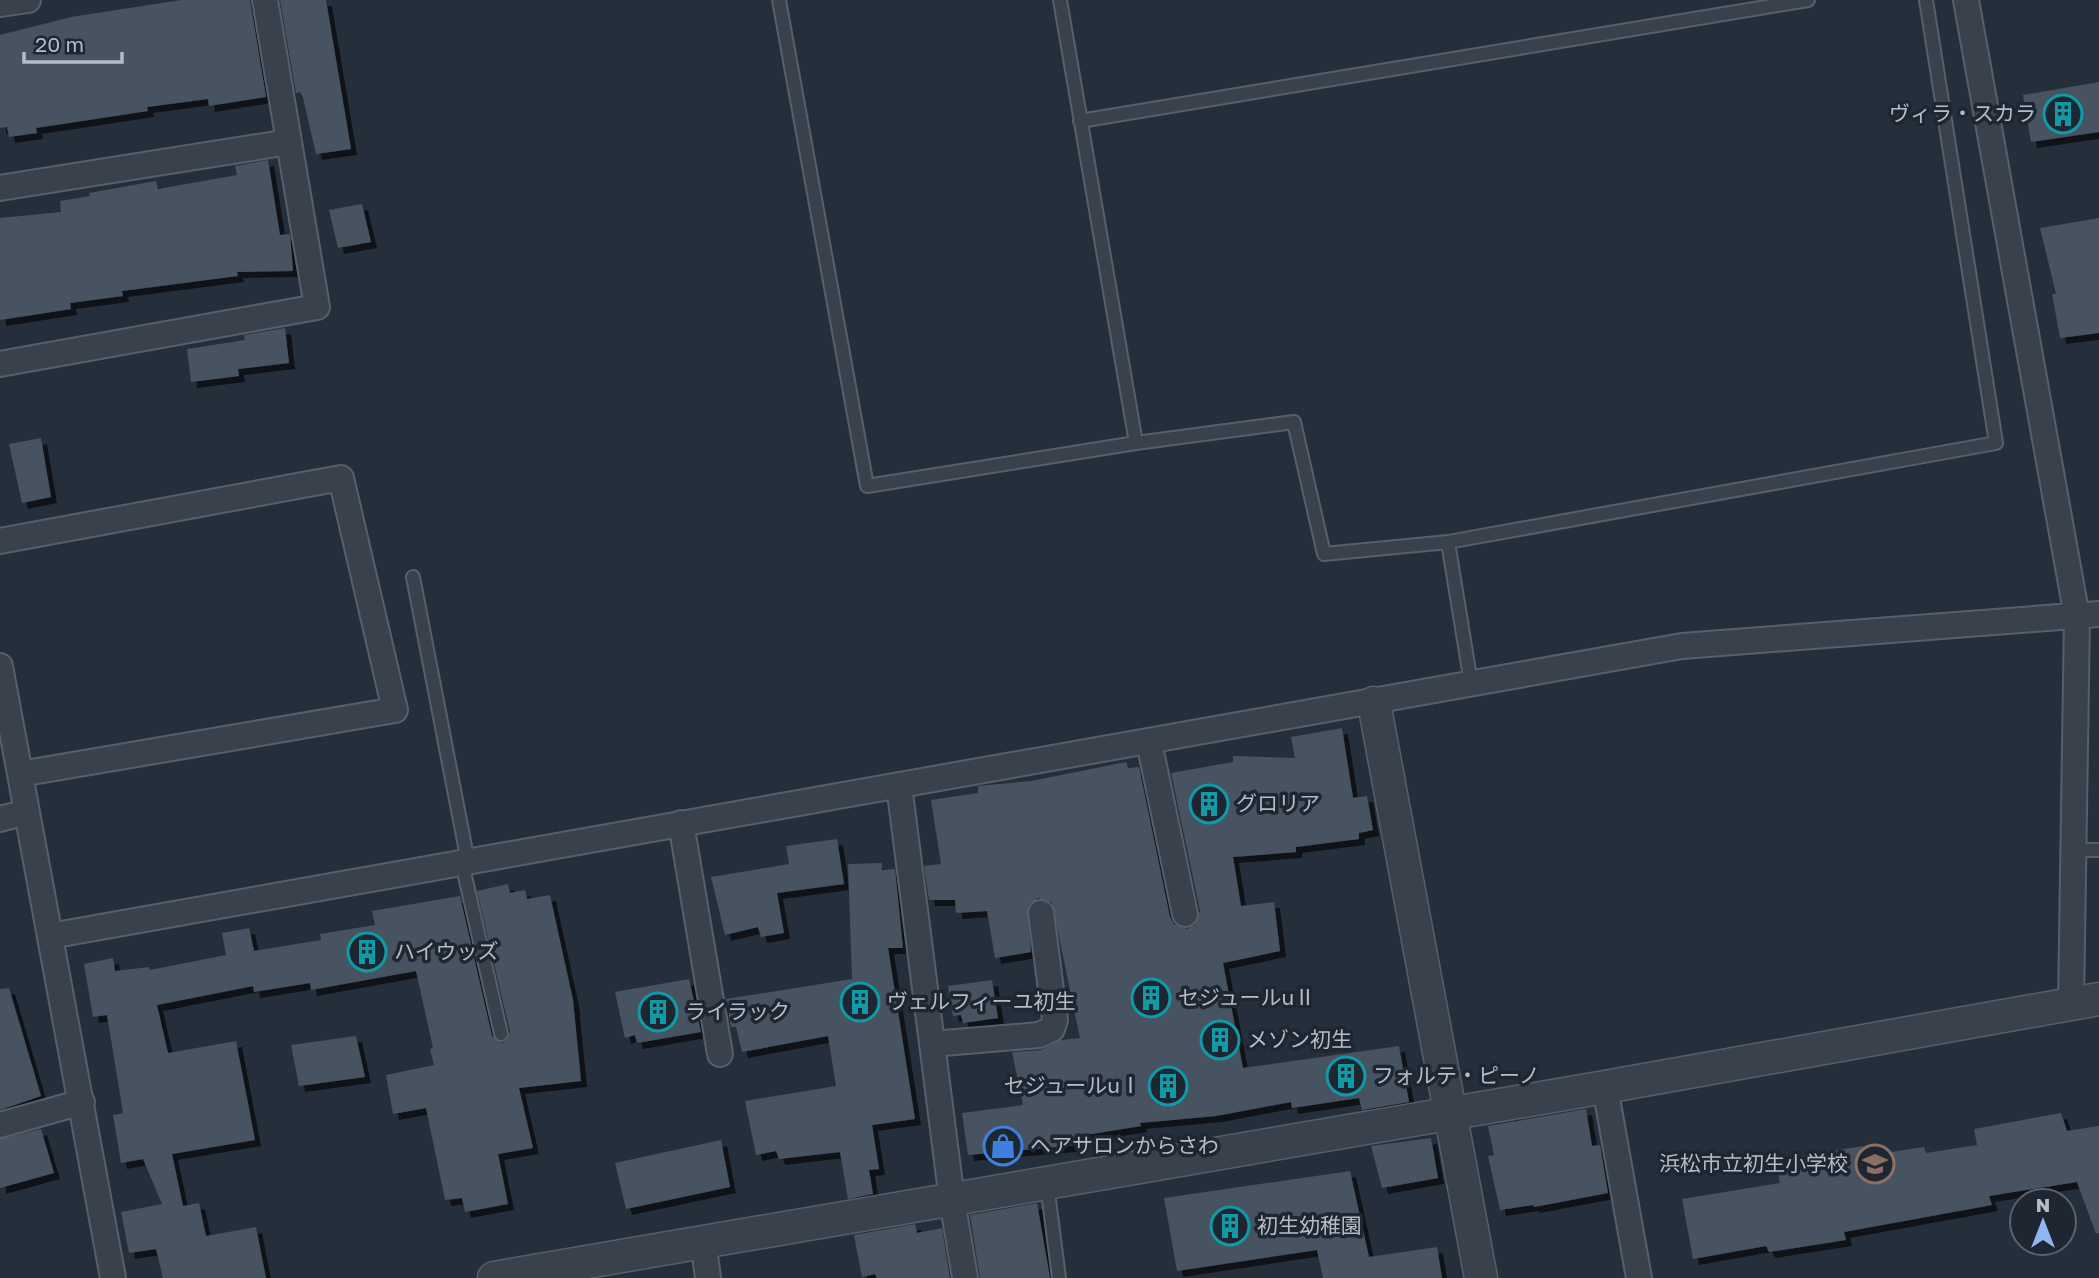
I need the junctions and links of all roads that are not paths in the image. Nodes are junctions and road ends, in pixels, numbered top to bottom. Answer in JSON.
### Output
{"nodes":[{"id":1,"x":27,"y":0,"type":"edge"},
{"id":2,"x":265,"y":0,"type":"edge"},
{"id":3,"x":779,"y":0,"type":"edge"},
{"id":4,"x":1060,"y":0,"type":"edge"},
{"id":5,"x":1808,"y":0,"type":"edge"},
{"id":6,"x":1926,"y":0,"type":"edge"},
{"id":7,"x":1967,"y":0,"type":"edge"},
{"id":8,"x":0,"y":4,"type":"edge"},
{"id":9,"x":1080,"y":121,"type":"junction"},
{"id":10,"x":289,"y":142,"type":"junction"},
{"id":11,"x":0,"y":188,"type":"edge"},
{"id":12,"x":0,"y":364,"type":"edge"},
{"id":13,"x":1136,"y":443,"type":"junction"},
{"id":14,"x":0,"y":541,"type":"edge"},
{"id":15,"x":1448,"y":542,"type":"junction"},
{"id":16,"x":413,"y":577,"type":"dead end"},
{"id":17,"x":2088,"y":615,"type":"edge"},
{"id":18,"x":0,"y":666,"type":"edge"},
{"id":19,"x":1471,"y":683,"type":"junction"},
{"id":20,"x":1374,"y":703,"type":"junction"},
{"id":21,"x":1149,"y":742,"type":"junction"},
{"id":22,"x":20,"y":774,"type":"junction"},
{"id":23,"x":899,"y":785,"type":"junction"},
{"id":24,"x":27,"y":812,"type":"junction"},
{"id":25,"x":0,"y":819,"type":"edge"},
{"id":26,"x":681,"y":823,"type":"junction"},
{"id":27,"x":2073,"y":850,"type":"junction"},
{"id":28,"x":2099,"y":850,"type":"edge"},
{"id":29,"x":465,"y":862,"type":"junction"},
{"id":30,"x":1041,"y":913,"type":"dead end"},
{"id":31,"x":1185,"y":914,"type":"dead end"},
{"id":32,"x":50,"y":936,"type":"junction"},
{"id":33,"x":2085,"y":1001,"type":"edge"},
{"id":34,"x":501,"y":1034,"type":"dead end"},
{"id":35,"x":932,"y":1044,"type":"junction"},
{"id":36,"x":720,"y":1054,"type":"dead end"},
{"id":37,"x":1605,"y":1087,"type":"junction"},
{"id":38,"x":82,"y":1102,"type":"junction"},
{"id":39,"x":1448,"y":1112,"type":"junction"},
{"id":40,"x":0,"y":1125,"type":"edge"},
{"id":41,"x":1047,"y":1183,"type":"junction"},
{"id":42,"x":952,"y":1200,"type":"junction"},
{"id":43,"x":703,"y":1241,"type":"junction"},
{"id":44,"x":508,"y":1277,"type":"edge"},
{"id":45,"x":113,"y":1278,"type":"edge"},
{"id":46,"x":708,"y":1278,"type":"edge"},
{"id":47,"x":965,"y":1278,"type":"edge"},
{"id":48,"x":1059,"y":1278,"type":"edge"},
{"id":49,"x":1481,"y":1278,"type":"edge"},
{"id":50,"x":1639,"y":1278,"type":"edge"}],
"edges":[{"from":1,"to":8,"type":"street"},
{"from":2,"to":10,"type":"street"},
{"from":3,"to":13,"type":"lane"},
{"from":4,"to":9,"type":"lane"},
{"from":5,"to":9,"type":"lane"},
{"from":6,"to":15,"type":"lane"},
{"from":7,"to":17,"type":"street"},
{"from":9,"to":13,"type":"lane"},
{"from":10,"to":11,"type":"street"},
{"from":10,"to":12,"type":"street"},
{"from":13,"to":15,"type":"lane"},
{"from":14,"to":22,"type":"street"},
{"from":15,"to":19,"type":"lane"},
{"from":16,"to":29,"type":"lane"},
{"from":17,"to":19,"type":"street"},
{"from":17,"to":27,"type":"street"},
{"from":18,"to":22,"type":"street"},
{"from":19,"to":20,"type":"street"},
{"from":20,"to":21,"type":"street"},
{"from":20,"to":39,"type":"street"},
{"from":21,"to":23,"type":"street"},
{"from":21,"to":31,"type":"street"},
{"from":22,"to":24,"type":"street"},
{"from":23,"to":26,"type":"street"},
{"from":23,"to":35,"type":"street"},
{"from":24,"to":25,"type":"street"},
{"from":24,"to":32,"type":"street"},
{"from":26,"to":29,"type":"street"},
{"from":26,"to":36,"type":"street"},
{"from":27,"to":28,"type":"lane"},
{"from":27,"to":33,"type":"street"},
{"from":29,"to":32,"type":"street"},
{"from":29,"to":34,"type":"lane"},
{"from":30,"to":35,"type":"street"},
{"from":32,"to":38,"type":"street"},
{"from":33,"to":37,"type":"street"},
{"from":35,"to":42,"type":"street"},
{"from":37,"to":39,"type":"street"},
{"from":37,"to":50,"type":"street"},
{"from":38,"to":40,"type":"street"},
{"from":38,"to":45,"type":"street"},
{"from":39,"to":41,"type":"street"},
{"from":39,"to":49,"type":"street"},
{"from":41,"to":42,"type":"street"},
{"from":41,"to":48,"type":"lane"},
{"from":42,"to":43,"type":"street"},
{"from":42,"to":47,"type":"street"},
{"from":43,"to":44,"type":"street"},
{"from":43,"to":46,"type":"street"}]}
